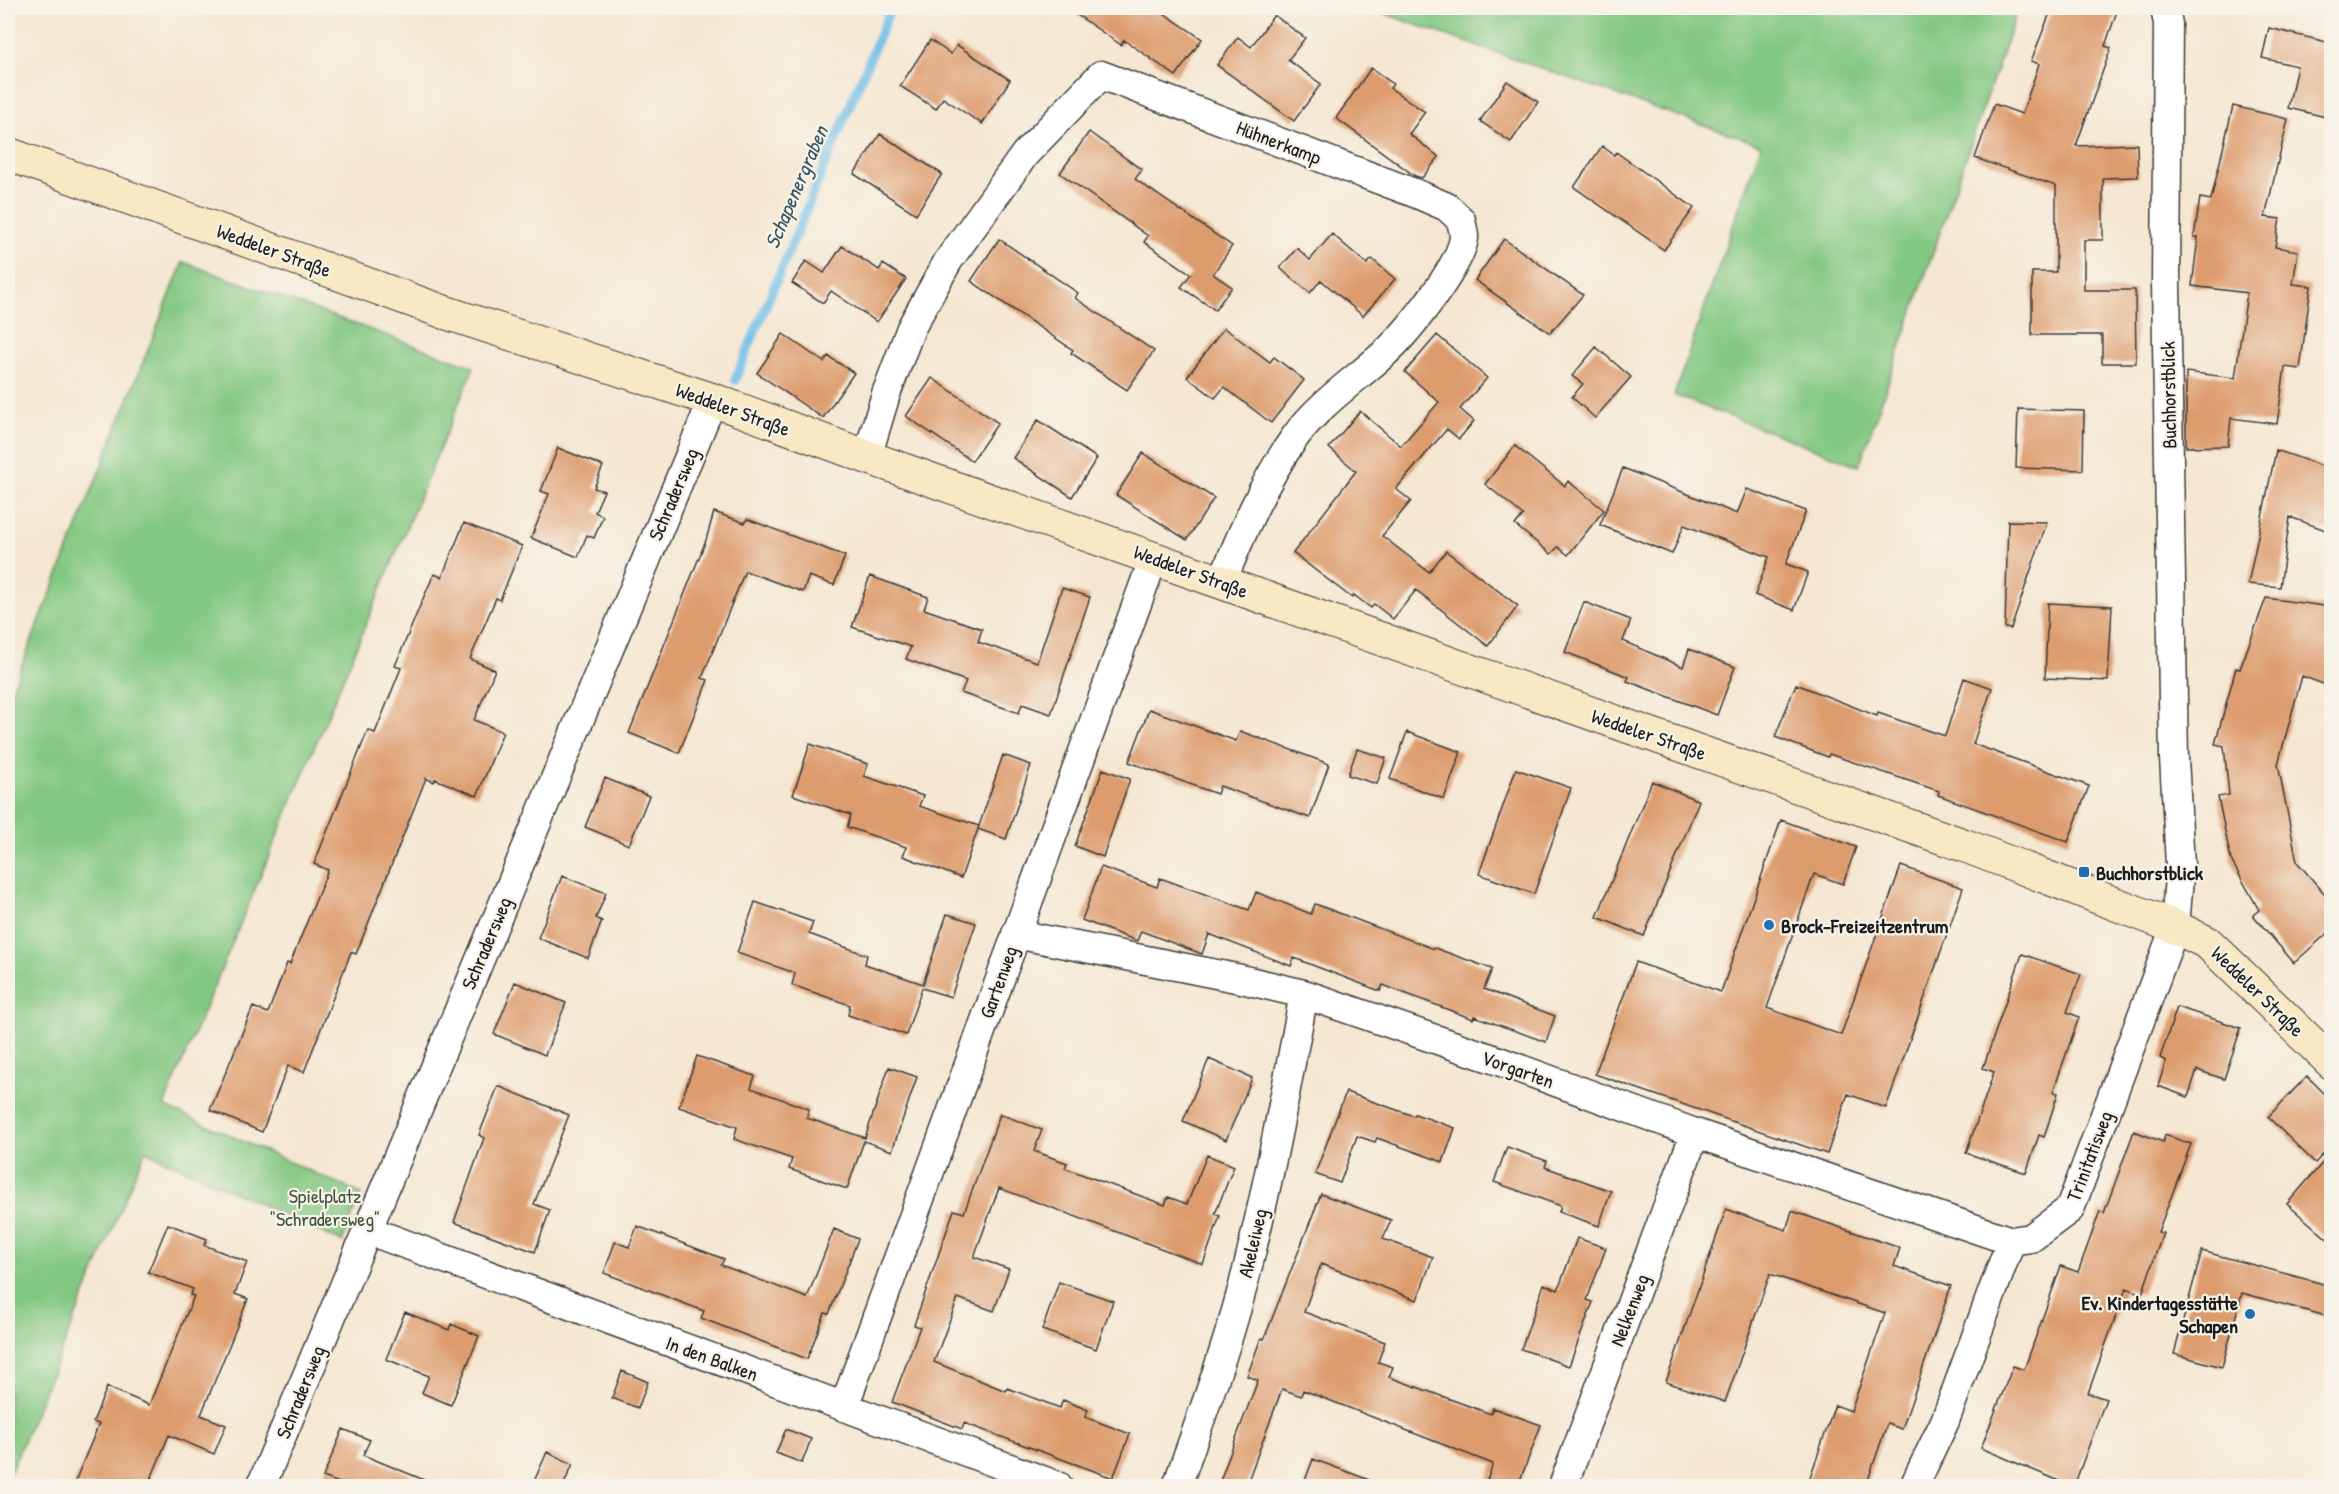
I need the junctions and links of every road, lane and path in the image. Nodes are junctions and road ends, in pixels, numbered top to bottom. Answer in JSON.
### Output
{"nodes":[{"id":1,"x":2165,"y":8,"type":"edge"},
{"id":2,"x":8,"y":154,"type":"edge"},
{"id":3,"x":716,"y":401,"type":"junction"},
{"id":4,"x":867,"y":457,"type":"junction"},
{"id":5,"x":1154,"y":557,"type":"junction"},
{"id":6,"x":1221,"y":582,"type":"junction"},
{"id":7,"x":2175,"y":927,"type":"junction"},
{"id":8,"x":1016,"y":934,"type":"junction"},
{"id":9,"x":1304,"y":994,"type":"junction"},
{"id":10,"x":2331,"y":1063,"type":"edge"},
{"id":11,"x":1695,"y":1133,"type":"junction"},
{"id":12,"x":367,"y":1230,"type":"junction"},
{"id":13,"x":2011,"y":1241,"type":"junction"},
{"id":14,"x":844,"y":1407,"type":"junction"},
{"id":15,"x":261,"y":1486,"type":"edge"},
{"id":16,"x":1058,"y":1486,"type":"edge"},
{"id":17,"x":1177,"y":1486,"type":"edge"},
{"id":18,"x":1563,"y":1486,"type":"edge"},
{"id":19,"x":1914,"y":1486,"type":"edge"}],
"edges":[{"from":1,"to":7,"type":"street","name":"Buchhorstblick"},
{"from":2,"to":3,"type":"street","name":"Weddeler Straße"},
{"from":3,"to":4,"type":"street","name":"Weddeler Straße"},
{"from":3,"to":12,"type":"street","name":"Schradersweg"},
{"from":4,"to":5,"type":"street","name":"Weddeler Straße"},
{"from":4,"to":6,"type":"street","name":"Hühnerkamp"},
{"from":5,"to":6,"type":"street","name":"Weddeler Straße"},
{"from":5,"to":8,"type":"street","name":"Gartenweg"},
{"from":6,"to":7,"type":"street","name":"Weddeler Straße"},
{"from":7,"to":10,"type":"street","name":"Weddeler Straße"},
{"from":7,"to":13,"type":"street","name":"Trinitatisweg"},
{"from":8,"to":9,"type":"street","name":"Vorgarten"},
{"from":8,"to":14,"type":"street","name":"Gartenweg"},
{"from":9,"to":11,"type":"street","name":"Vorgarten"},
{"from":9,"to":17,"type":"street","name":"Akeleiweg"},
{"from":11,"to":13,"type":"street","name":"Vorgarten"},
{"from":11,"to":18,"type":"street","name":"Nelkenweg"},
{"from":12,"to":14,"type":"street","name":"In den Balken"},
{"from":12,"to":15,"type":"street","name":"Schradersweg"},
{"from":13,"to":19,"type":"street"},
{"from":14,"to":16,"type":"street","name":"In den Balken"}]}
